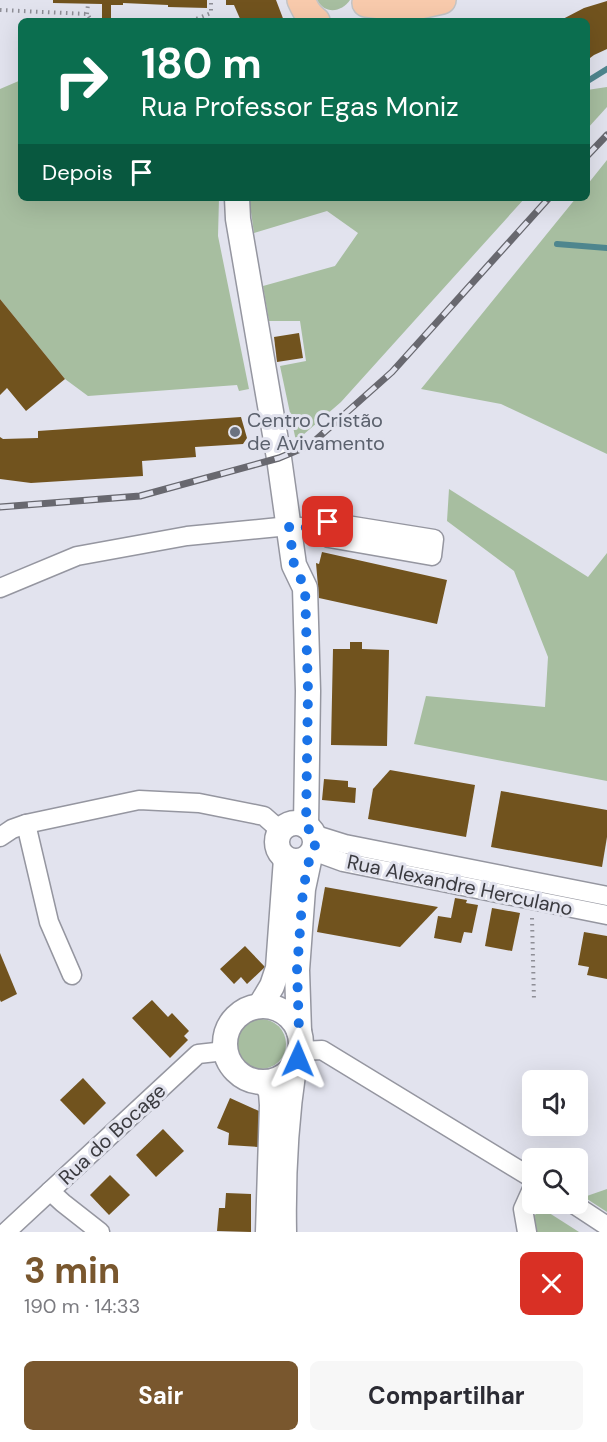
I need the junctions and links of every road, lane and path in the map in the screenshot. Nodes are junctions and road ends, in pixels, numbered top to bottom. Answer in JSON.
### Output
{"nodes":[{"id":1,"x":211,"y":0,"type":"edge"},
{"id":2,"x":301,"y":0,"type":"edge"},
{"id":3,"x":442,"y":0,"type":"edge"},
{"id":4,"x":88,"y":4,"type":"dead end"},
{"id":5,"x":361,"y":8,"type":"edge"},
{"id":6,"x":0,"y":10,"type":"edge"},
{"id":7,"x":87,"y":14,"type":"junction"},
{"id":8,"x":90,"y":18,"type":"edge"},
{"id":9,"x":198,"y":18,"type":"edge"},
{"id":10,"x":312,"y":18,"type":"edge"},
{"id":11,"x":237,"y":201,"type":"edge"},
{"id":12,"x":300,"y":527,"type":"junction"},
{"id":13,"x":0,"y":588,"type":"edge"},
{"id":14,"x":9,"y":829,"type":"edge"},
{"id":15,"x":302,"y":837,"type":"junction"},
{"id":16,"x":607,"y":896,"type":"edge"},
{"id":17,"x":531,"y":900,"type":"junction"},
{"id":18,"x":607,"y":915,"type":"edge"},
{"id":19,"x":72,"y":975,"type":"dead end"},
{"id":20,"x":534,"y":1001,"type":"dead end"},
{"id":21,"x":260,"y":1006,"type":"junction"},
{"id":22,"x":298,"y":1049,"type":"junction"},
{"id":23,"x":225,"y":1051,"type":"junction"},
{"id":24,"x":266,"y":1083,"type":"junction"},
{"id":25,"x":522,"y":1172,"type":"edge"},
{"id":26,"x":50,"y":1191,"type":"junction"},
{"id":27,"x":524,"y":1214,"type":"edge"},
{"id":28,"x":588,"y":1214,"type":"edge"},
{"id":29,"x":607,"y":1226,"type":"edge"},
{"id":30,"x":6,"y":1232,"type":"edge"},
{"id":31,"x":100,"y":1232,"type":"edge"},
{"id":32,"x":268,"y":1232,"type":"edge"},
{"id":33,"x":284,"y":1232,"type":"edge"},
{"id":34,"x":527,"y":1232,"type":"edge"}],
"edges":[{"from":1,"to":9,"type":"path"},
{"from":2,"to":10,"type":"main road"},
{"from":3,"to":5,"type":"main road"},
{"from":4,"to":7,"type":"path"},
{"from":6,"to":7,"type":"path"},
{"from":7,"to":8,"type":"path"},
{"from":11,"to":12,"type":"street"},
{"from":12,"to":12,"type":"street"},
{"from":12,"to":13,"type":"street"},
{"from":12,"to":15,"type":"street"},
{"from":14,"to":15,"type":"street"},
{"from":14,"to":19,"type":"street"},
{"from":15,"to":16,"type":"street","name":"Rua Alexandre Herculano"},
{"from":15,"to":17,"type":"street","name":"Rua Alexandre Herculano"},
{"from":15,"to":21,"type":"street"},
{"from":15,"to":22,"type":"street"},
{"from":17,"to":18,"type":"street","name":"Rua Alexandre Herculano"},
{"from":17,"to":20,"type":"path"},
{"from":21,"to":22,"type":"street"},
{"from":21,"to":23,"type":"street"},
{"from":22,"to":24,"type":"street"},
{"from":22,"to":25,"type":"street"},
{"from":22,"to":33,"type":"street"},
{"from":23,"to":24,"type":"street"},
{"from":23,"to":26,"type":"street","name":"Rua do Bocage"},
{"from":24,"to":32,"type":"street"},
{"from":26,"to":30,"type":"street","name":"Rua do Bocage"},
{"from":26,"to":31,"type":"street"},
{"from":27,"to":34,"type":"street"},
{"from":28,"to":29,"type":"street"}]}
